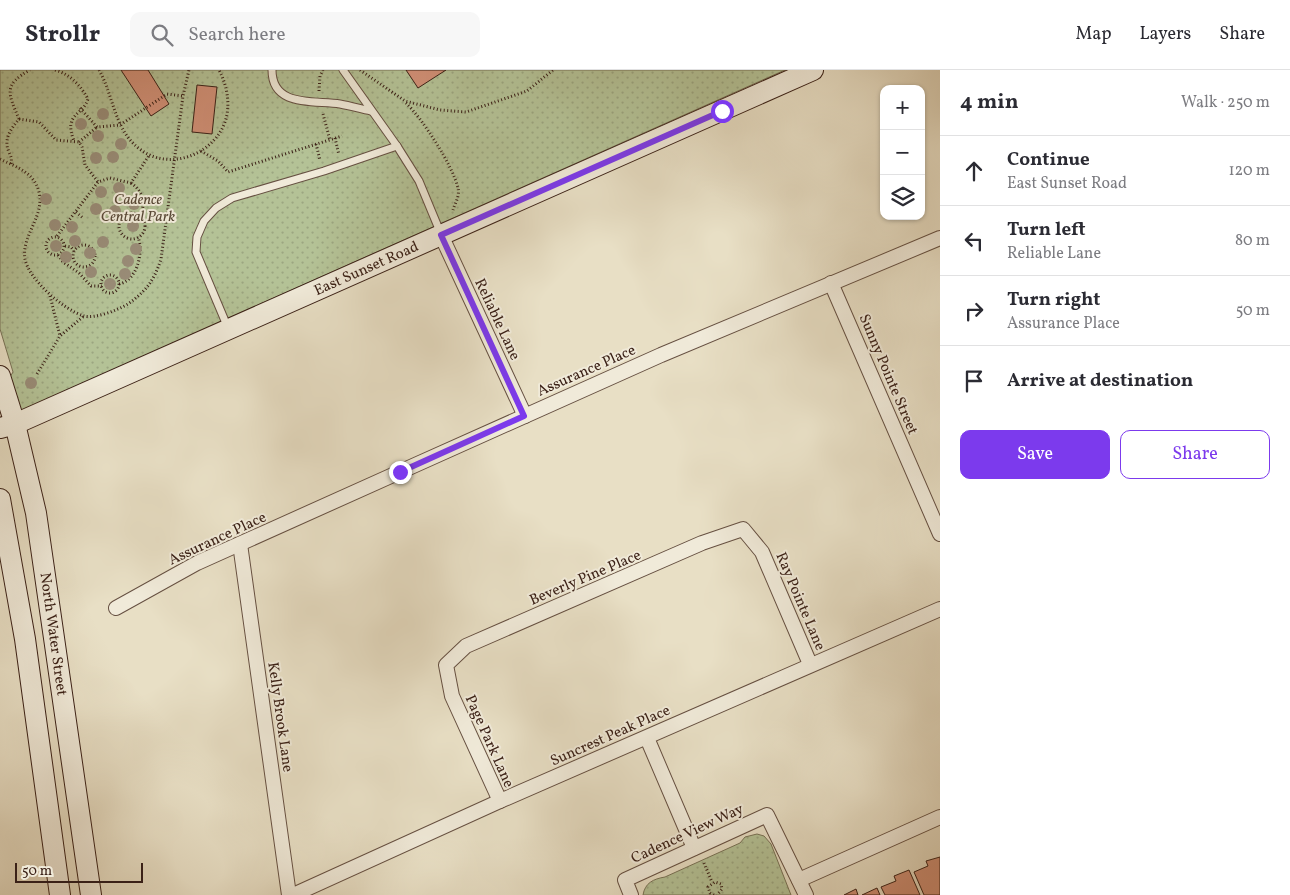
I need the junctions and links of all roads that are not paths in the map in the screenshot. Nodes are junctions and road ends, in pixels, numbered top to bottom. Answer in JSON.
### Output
{"nodes":[{"id":1,"x":272,"y":70,"type":"edge"},
{"id":2,"x":343,"y":70,"type":"edge"},
{"id":3,"x":813,"y":70,"type":"edge"},
{"id":4,"x":371,"y":111,"type":"junction"},
{"id":5,"x":397,"y":146,"type":"junction"},
{"id":6,"x":441,"y":235,"type":"junction"},
{"id":7,"x":940,"y":238,"type":"edge"},
{"id":8,"x":831,"y":283,"type":"junction"},
{"id":9,"x":228,"y":329,"type":"junction"},
{"id":10,"x":0,"y":376,"type":"edge"},
{"id":11,"x":524,"y":416,"type":"junction"},
{"id":12,"x":8,"y":426,"type":"edge"},
{"id":13,"x":0,"y":499,"type":"edge"},
{"id":14,"x":743,"y":529,"type":"joint"},
{"id":15,"x":940,"y":534,"type":"edge"},
{"id":16,"x":240,"y":544,"type":"junction"},
{"id":17,"x":116,"y":608,"type":"dead end"},
{"id":18,"x":940,"y":609,"type":"edge"},
{"id":19,"x":810,"y":664,"type":"junction"},
{"id":20,"x":446,"y":665,"type":"joint"},
{"id":21,"x":646,"y":738,"type":"junction"},
{"id":22,"x":500,"y":800,"type":"junction"},
{"id":23,"x":940,"y":817,"type":"edge"},
{"id":24,"x":694,"y":848,"type":"junction"},
{"id":25,"x":798,"y":880,"type":"junction"},
{"id":26,"x":60,"y":895,"type":"edge"},
{"id":27,"x":90,"y":895,"type":"edge"},
{"id":28,"x":289,"y":895,"type":"edge"},
{"id":29,"x":294,"y":895,"type":"edge"},
{"id":30,"x":631,"y":895,"type":"edge"},
{"id":31,"x":806,"y":895,"type":"edge"}],
"edges":[{"from":1,"to":4,"type":"lane"},
{"from":2,"to":4,"type":"lane"},
{"from":3,"to":6,"type":"main road","name":"East Sunset Road"},
{"from":4,"to":5,"type":"lane"},
{"from":5,"to":6,"type":"lane"},
{"from":5,"to":9,"type":"lane"},
{"from":6,"to":9,"type":"main road","name":"East Sunset Road"},
{"from":6,"to":11,"type":"street","name":"Reliable Lane"},
{"from":7,"to":8,"type":"street","name":"Assurance Place"},
{"from":8,"to":11,"type":"street","name":"Assurance Place"},
{"from":8,"to":15,"type":"street","name":"Sunny Pointe Street"},
{"from":9,"to":12,"type":"main road","name":"East Sunset Road"},
{"from":10,"to":12,"type":"main road","name":"North Water Street"},
{"from":11,"to":16,"type":"street","name":"Assurance Place"},
{"from":12,"to":27,"type":"main road","name":"North Water Street"},
{"from":13,"to":26,"type":"main road","name":"North Water Street"},
{"from":14,"to":19,"type":"street","name":"Ray Pointe Lane"},
{"from":14,"to":20,"type":"street","name":"Beverly Pine Place"},
{"from":16,"to":17,"type":"street","name":"Assurance Place"},
{"from":16,"to":28,"type":"street","name":"Kelly Brook Lane"},
{"from":18,"to":19,"type":"street","name":"Suncrest Peak Place"},
{"from":19,"to":21,"type":"street","name":"Suncrest Peak Place"},
{"from":20,"to":22,"type":"street","name":"Page Park Lane"},
{"from":21,"to":22,"type":"street","name":"Suncrest Peak Place"},
{"from":21,"to":24,"type":"street"},
{"from":22,"to":29,"type":"street","name":"Suncrest Peak Place"},
{"from":23,"to":25,"type":"street"},
{"from":24,"to":25,"type":"street","name":"Cadence View Way"},
{"from":24,"to":30,"type":"street","name":"Cadence View Way"},
{"from":25,"to":31,"type":"street","name":"Cadence View Way"}]}
